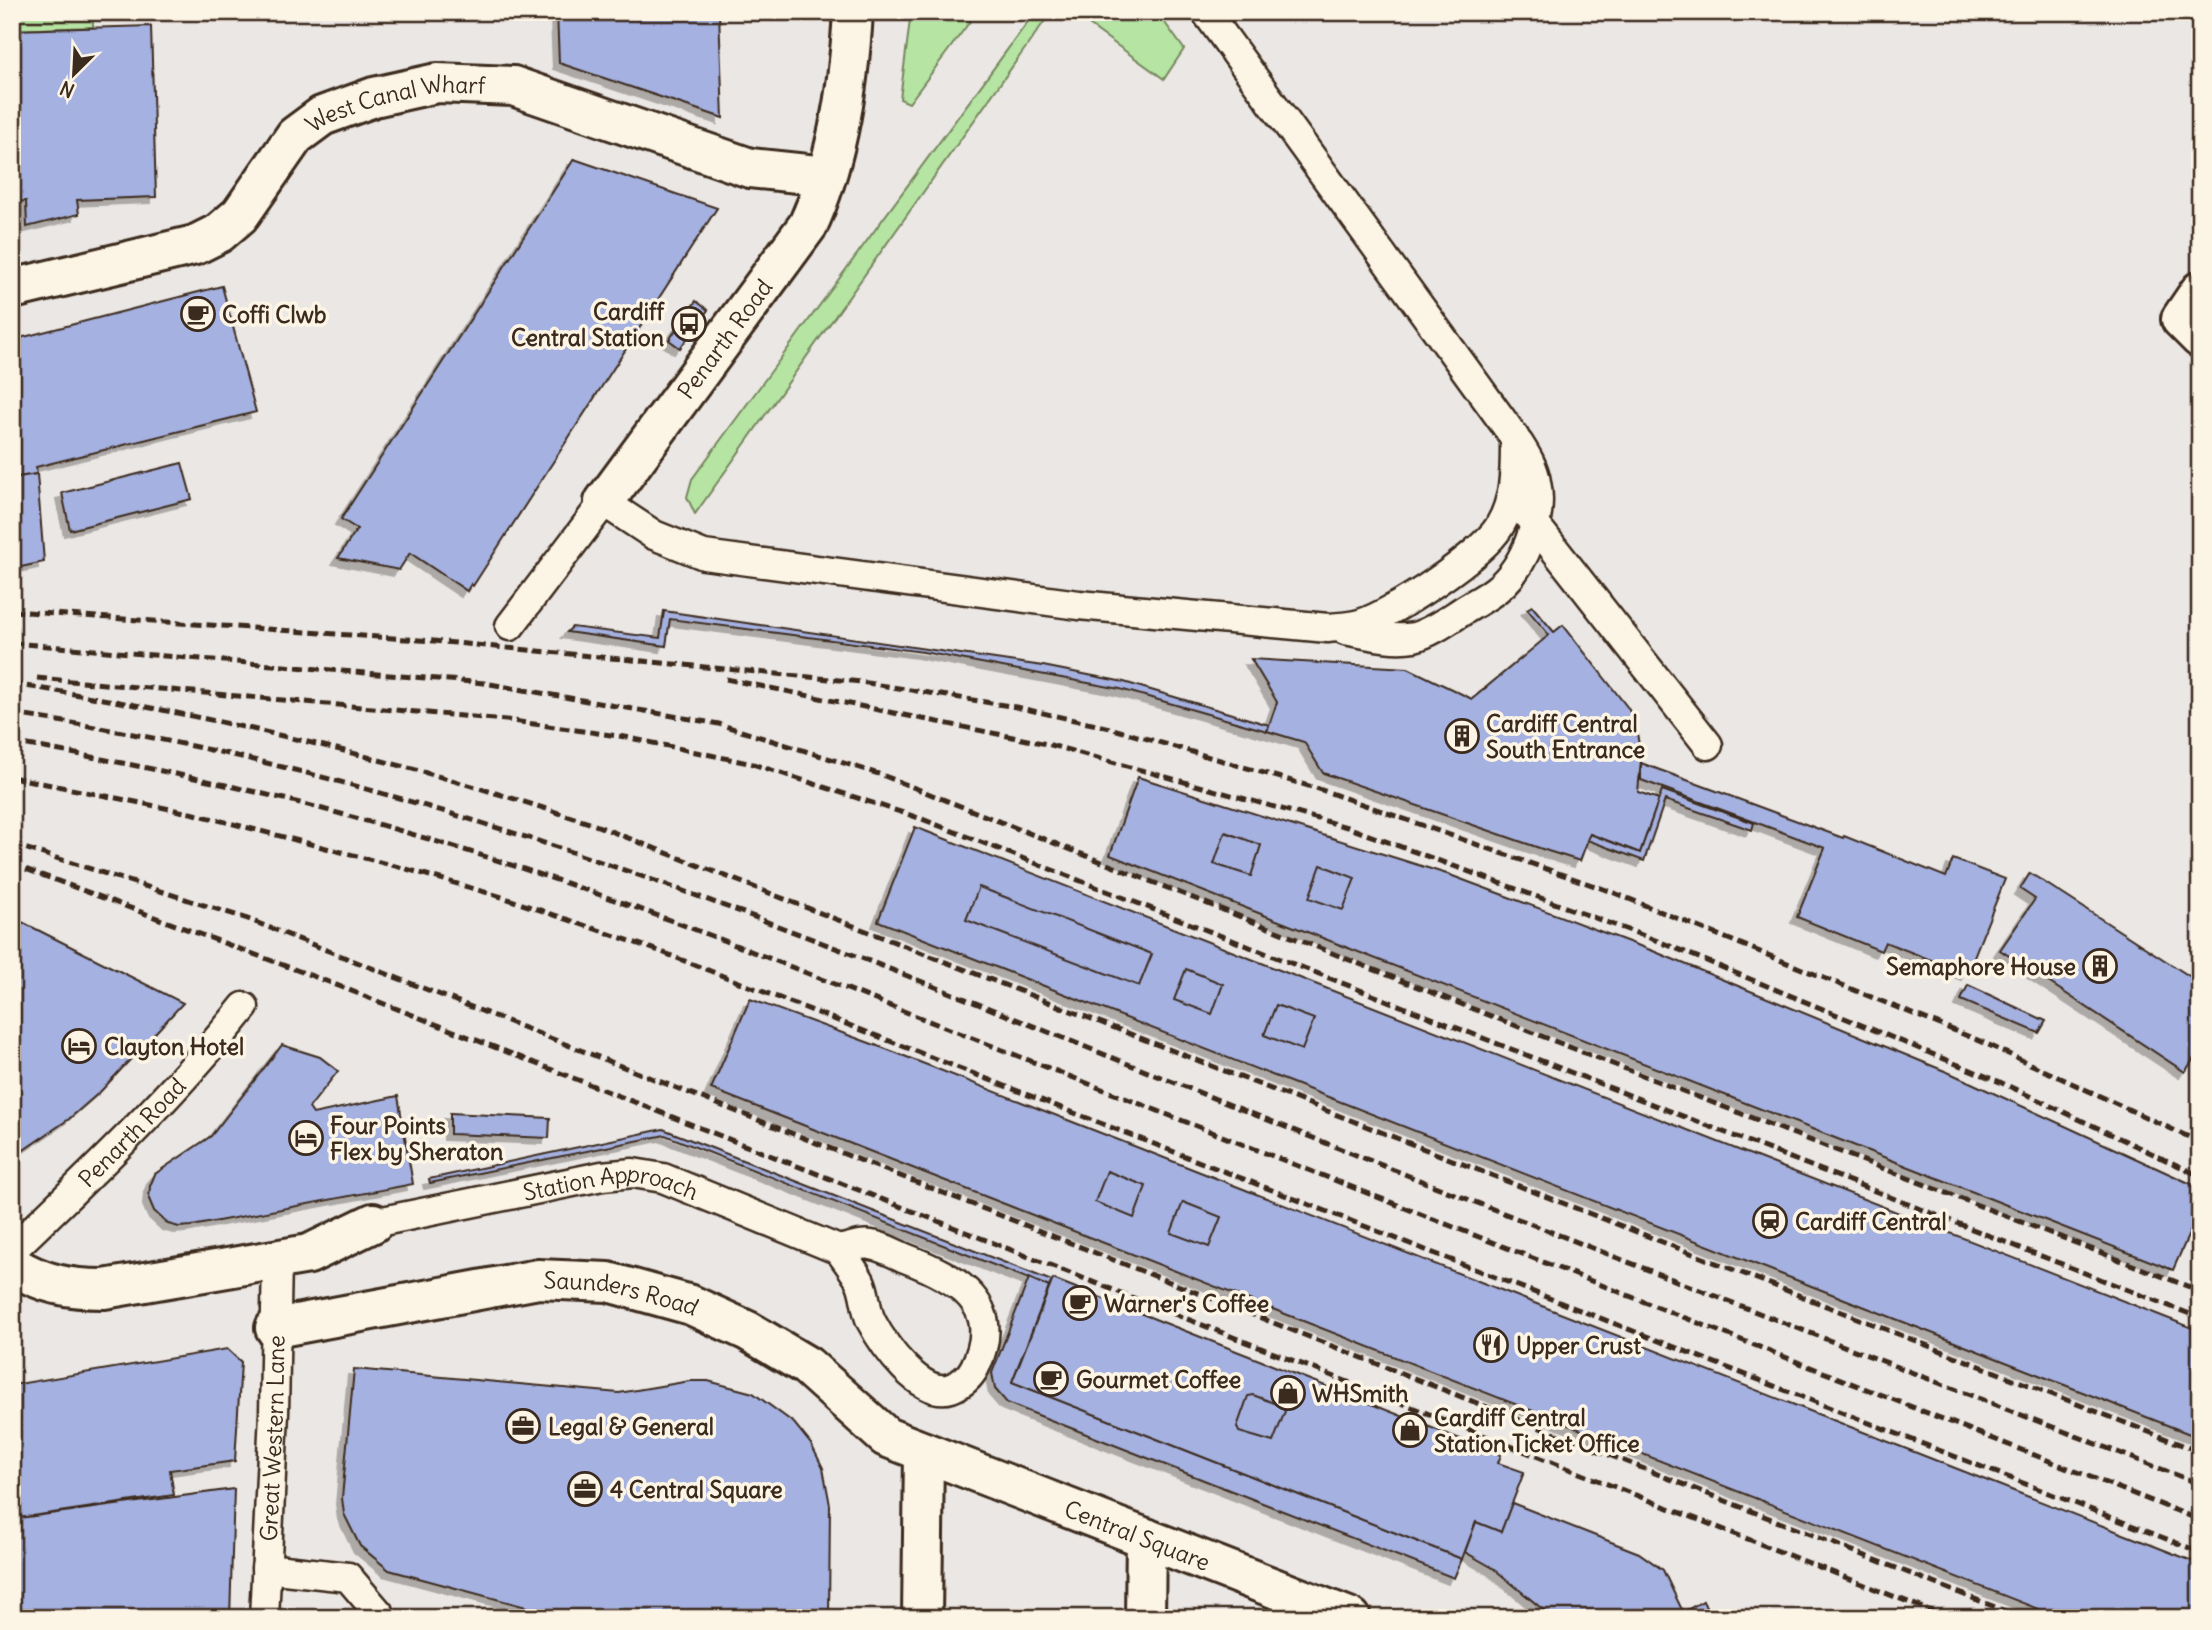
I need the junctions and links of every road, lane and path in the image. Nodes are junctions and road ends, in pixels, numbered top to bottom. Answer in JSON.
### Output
{"nodes":[{"id":1,"x":853,"y":12,"type":"edge"},
{"id":2,"x":1206,"y":12,"type":"edge"},
{"id":3,"x":826,"y":176,"type":"junction"},
{"id":4,"x":12,"y":289,"type":"edge"},
{"id":5,"x":2200,"y":291,"type":"edge"},
{"id":6,"x":2200,"y":338,"type":"edge"},
{"id":7,"x":1516,"y":438,"type":"junction"},
{"id":8,"x":1511,"y":495,"type":"junction"},
{"id":9,"x":604,"y":502,"type":"junction"},
{"id":10,"x":1533,"y":523,"type":"junction"},
{"id":11,"x":510,"y":626,"type":"dead end"},
{"id":12,"x":1328,"y":628,"type":"junction"},
{"id":13,"x":1708,"y":745,"type":"dead end"},
{"id":14,"x":244,"y":1007,"type":"dead end"},
{"id":15,"x":373,"y":1223,"type":"joint"},
{"id":16,"x":12,"y":1250,"type":"edge"},
{"id":17,"x":839,"y":1250,"type":"junction"},
{"id":18,"x":277,"y":1259,"type":"junction"},
{"id":19,"x":12,"y":1265,"type":"edge"},
{"id":20,"x":275,"y":1328,"type":"junction"},
{"id":21,"x":924,"y":1452,"type":"junction"},
{"id":22,"x":1146,"y":1538,"type":"junction"},
{"id":23,"x":267,"y":1568,"type":"junction"},
{"id":24,"x":264,"y":1618,"type":"edge"},
{"id":25,"x":383,"y":1618,"type":"edge"},
{"id":26,"x":922,"y":1618,"type":"edge"},
{"id":27,"x":1144,"y":1618,"type":"edge"},
{"id":28,"x":1351,"y":1618,"type":"edge"}],
"edges":[{"from":1,"to":3,"type":"street","name":"Penarth Road"},
{"from":2,"to":7,"type":"lane"},
{"from":3,"to":4,"type":"street","name":"West Canal Wharf"},
{"from":3,"to":9,"type":"street","name":"Penarth Road"},
{"from":5,"to":6,"type":"street"},
{"from":7,"to":8,"type":"lane"},
{"from":7,"to":10,"type":"lane"},
{"from":8,"to":10,"type":"lane"},
{"from":8,"to":12,"type":"lane"},
{"from":9,"to":11,"type":"lane","name":"Penarth Road"},
{"from":9,"to":12,"type":"lane"},
{"from":10,"to":12,"type":"lane"},
{"from":10,"to":13,"type":"lane"},
{"from":14,"to":16,"type":"lane","name":"Penarth Road"},
{"from":15,"to":17,"type":"lane","name":"Station Approach"},
{"from":15,"to":18,"type":"street"},
{"from":17,"to":17,"type":"lane"},
{"from":18,"to":19,"type":"street"},
{"from":18,"to":20,"type":"lane","name":"Great Western Lane"},
{"from":20,"to":21,"type":"street","name":"Saunders Road"},
{"from":20,"to":23,"type":"lane","name":"Great Western Lane"},
{"from":21,"to":22,"type":"street","name":"Central Square"},
{"from":21,"to":26,"type":"street"},
{"from":22,"to":27,"type":"street"},
{"from":22,"to":28,"type":"street","name":"Central Square"},
{"from":23,"to":24,"type":"lane","name":"Great Western Lane"},
{"from":23,"to":25,"type":"lane"}]}
